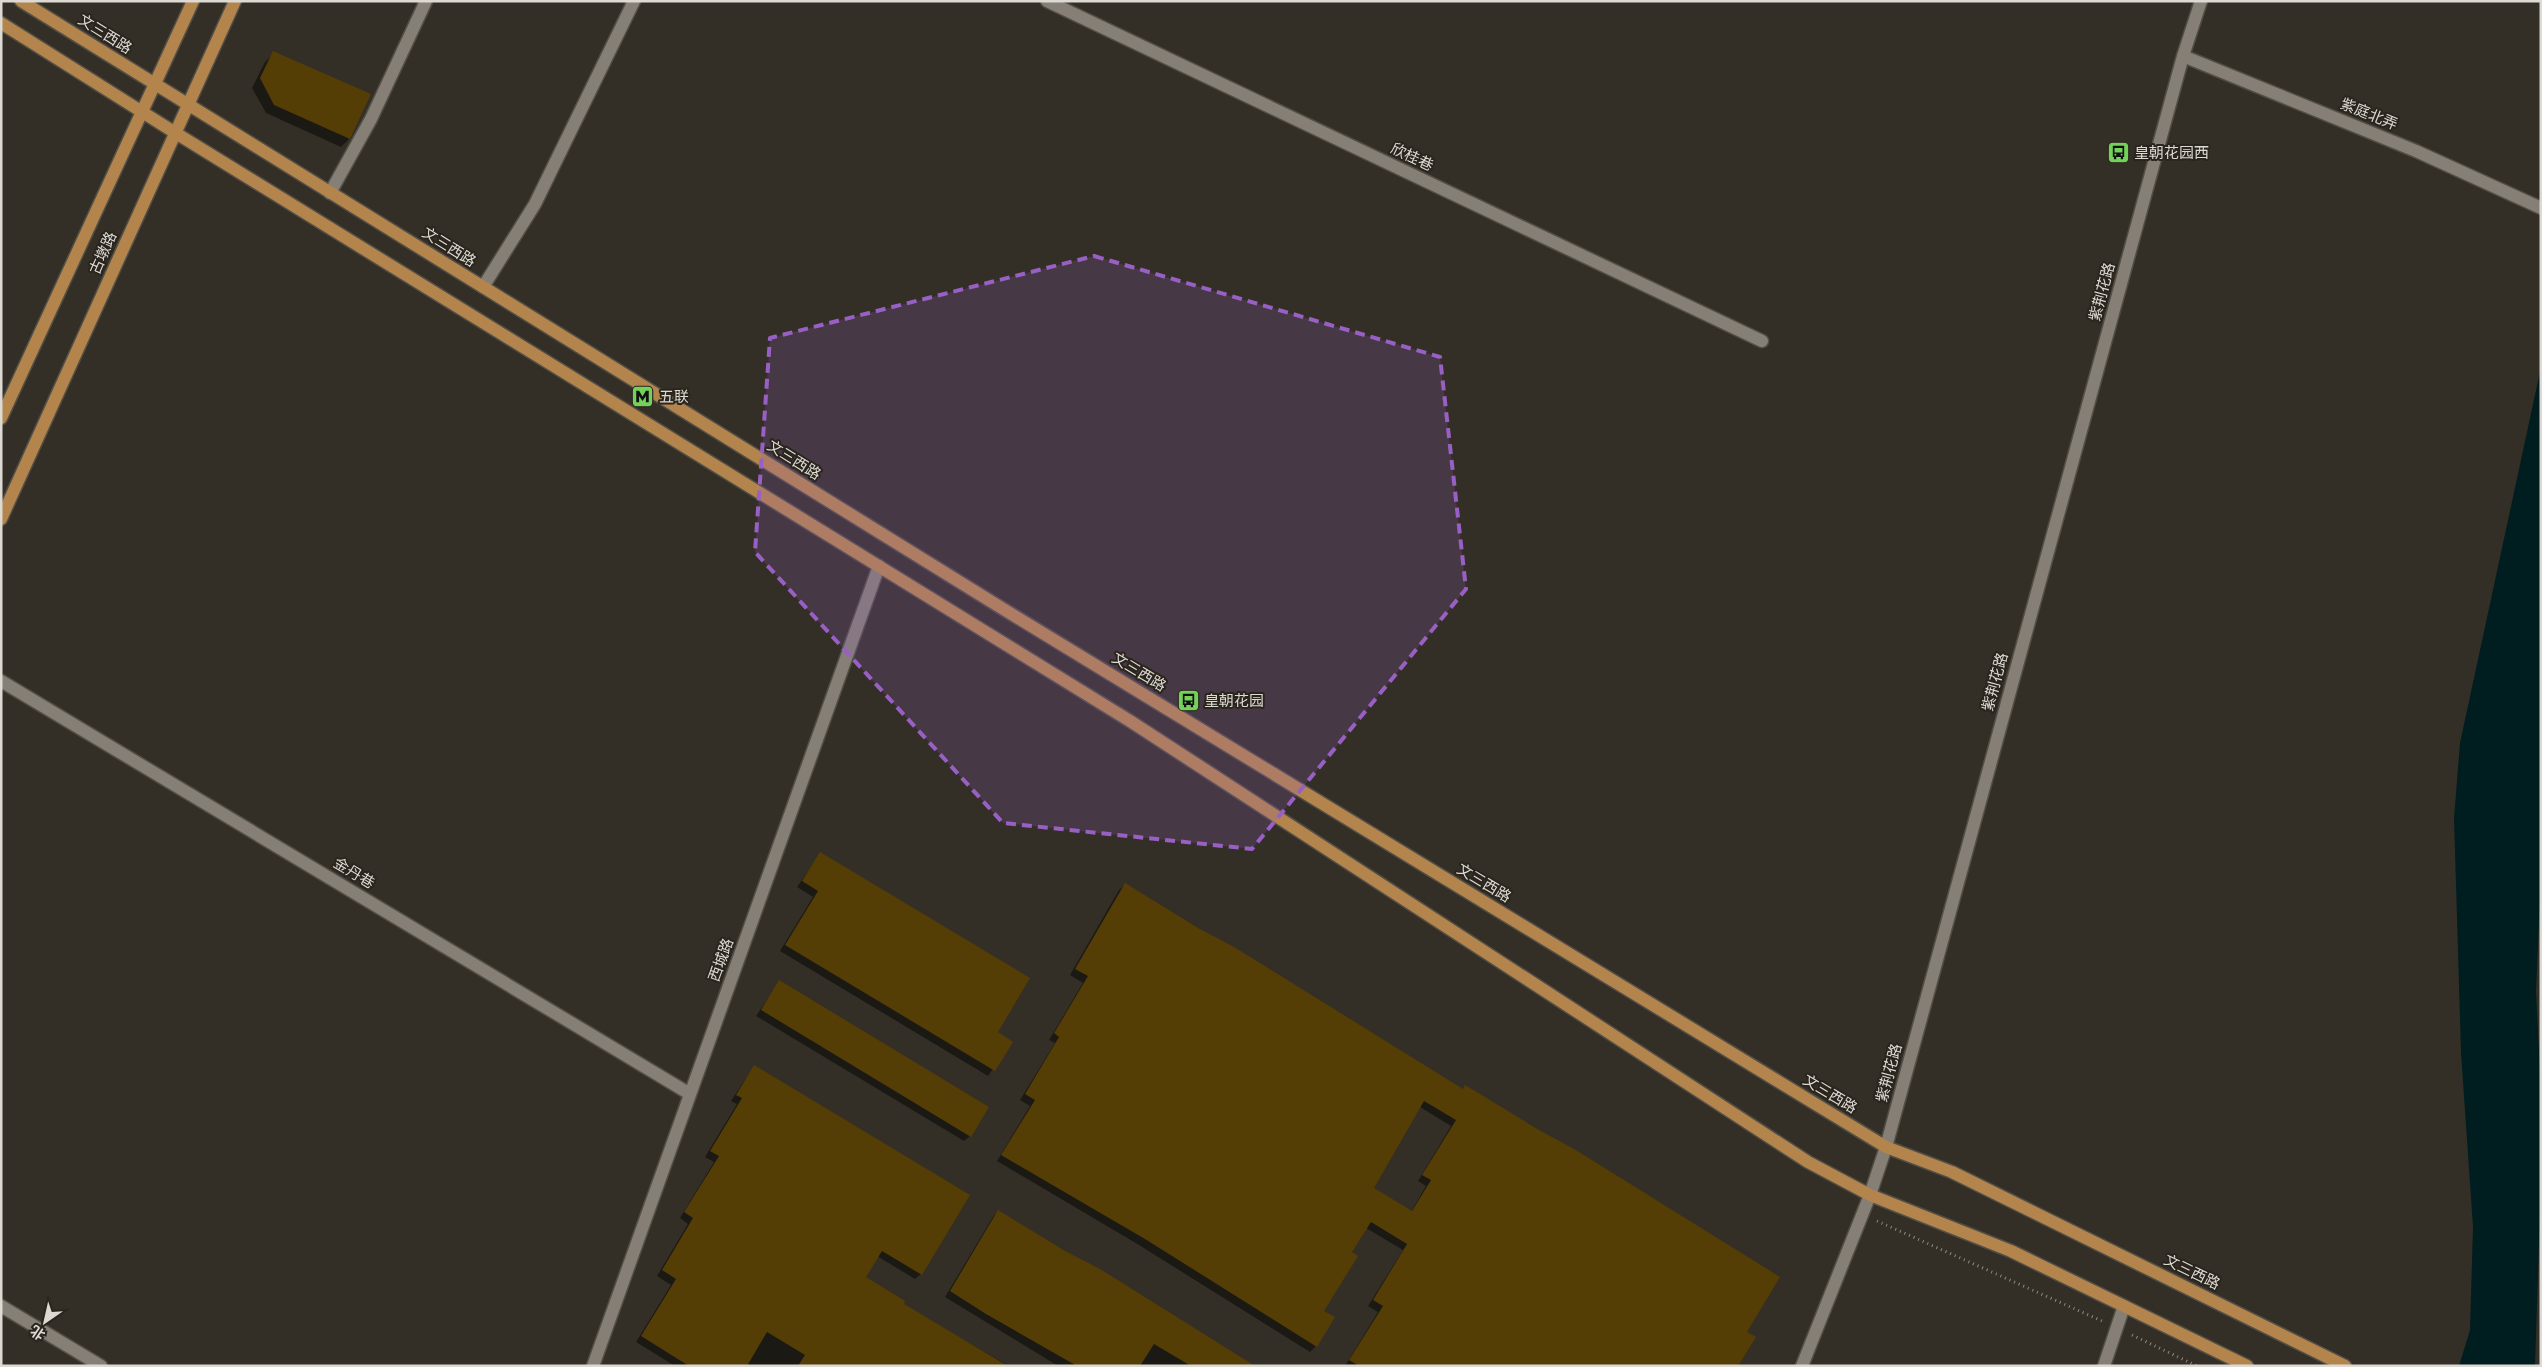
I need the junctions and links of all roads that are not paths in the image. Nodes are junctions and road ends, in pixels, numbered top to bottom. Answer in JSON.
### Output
{"nodes":[{"id":1,"x":21,"y":1,"type":"edge"},
{"id":2,"x":193,"y":1,"type":"edge"},
{"id":3,"x":235,"y":1,"type":"edge"},
{"id":4,"x":426,"y":1,"type":"edge"},
{"id":5,"x":634,"y":1,"type":"edge"},
{"id":6,"x":1047,"y":1,"type":"edge"},
{"id":7,"x":2201,"y":1,"type":"edge"},
{"id":8,"x":1,"y":23,"type":"edge"},
{"id":9,"x":2183,"y":56,"type":"junction"},
{"id":10,"x":156,"y":84,"type":"junction"},
{"id":11,"x":189,"y":105,"type":"junction"},
{"id":12,"x":143,"y":111,"type":"junction"},
{"id":13,"x":174,"y":132,"type":"junction"},
{"id":14,"x":330,"y":193,"type":"junction"},
{"id":15,"x":2541,"y":208,"type":"edge"},
{"id":16,"x":483,"y":287,"type":"junction"},
{"id":17,"x":1762,"y":341,"type":"dead end"},
{"id":18,"x":1,"y":418,"type":"edge"},
{"id":19,"x":1,"y":519,"type":"edge"},
{"id":20,"x":879,"y":566,"type":"junction"},
{"id":21,"x":1,"y":681,"type":"edge"},
{"id":22,"x":690,"y":1094,"type":"junction"},
{"id":23,"x":1886,"y":1147,"type":"junction"},
{"id":24,"x":1870,"y":1196,"type":"junction"},
{"id":25,"x":1,"y":1306,"type":"edge"},
{"id":26,"x":2124,"y":1306,"type":"junction"},
{"id":27,"x":100,"y":1366,"type":"edge"},
{"id":28,"x":593,"y":1366,"type":"edge"},
{"id":29,"x":1802,"y":1366,"type":"edge"},
{"id":30,"x":2104,"y":1366,"type":"edge"},
{"id":31,"x":2248,"y":1366,"type":"edge"},
{"id":32,"x":2345,"y":1366,"type":"edge"}],
"edges":[{"from":1,"to":10,"type":"main road","name":"文三西路"},
{"from":2,"to":10,"type":"main road","name":"古墩路"},
{"from":3,"to":11,"type":"main road","name":"古墩路"},
{"from":4,"to":14,"type":"street"},
{"from":5,"to":16,"type":"street"},
{"from":6,"to":17,"type":"street","name":"欣桂巷"},
{"from":7,"to":9,"type":"street","name":"紫荆花路"},
{"from":8,"to":12,"type":"main road"},
{"from":9,"to":15,"type":"street","name":"紫庭北弄"},
{"from":9,"to":23,"type":"street","name":"紫荆花路"},
{"from":10,"to":11,"type":"main road","name":"文三西路"},
{"from":10,"to":12,"type":"main road","name":"古墩路"},
{"from":11,"to":13,"type":"main road","name":"古墩路"},
{"from":11,"to":14,"type":"main road","name":"文三西路"},
{"from":12,"to":13,"type":"main road"},
{"from":12,"to":18,"type":"main road","name":"古墩路"},
{"from":13,"to":19,"type":"main road","name":"古墩路"},
{"from":13,"to":20,"type":"main road"},
{"from":14,"to":16,"type":"main road","name":"文三西路"},
{"from":16,"to":23,"type":"main road","name":"文三西路"},
{"from":20,"to":22,"type":"street","name":"西城路"},
{"from":20,"to":24,"type":"main road"},
{"from":21,"to":22,"type":"street","name":"金丹巷"},
{"from":22,"to":28,"type":"street","name":"西城路"},
{"from":23,"to":24,"type":"street","name":"紫荆花路"},
{"from":23,"to":32,"type":"main road","name":"文三西路"},
{"from":24,"to":26,"type":"main road"},
{"from":24,"to":29,"type":"street","name":"紫荆花路"},
{"from":25,"to":27,"type":"street"},
{"from":26,"to":30,"type":"street"},
{"from":26,"to":31,"type":"main road"}]}
